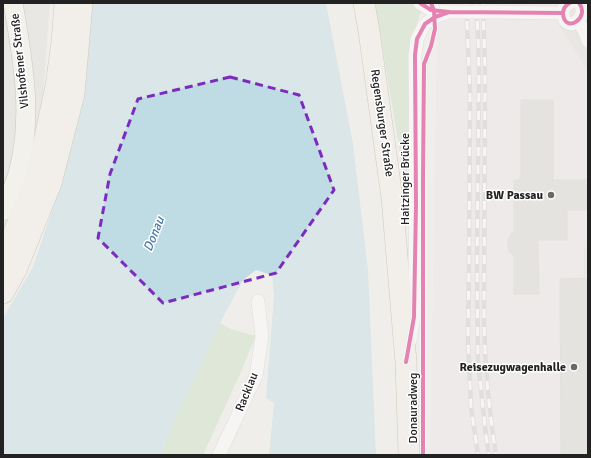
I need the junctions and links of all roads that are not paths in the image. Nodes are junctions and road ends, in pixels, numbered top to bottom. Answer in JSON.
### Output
{"nodes":[{"id":1,"x":13,"y":3,"type":"edge"},
{"id":2,"x":65,"y":3,"type":"edge"},
{"id":3,"x":82,"y":3,"type":"edge"},
{"id":4,"x":363,"y":3,"type":"edge"},
{"id":5,"x":420,"y":3,"type":"edge"},
{"id":6,"x":579,"y":3,"type":"edge"},
{"id":7,"x":564,"y":9,"type":"edge"},
{"id":8,"x":449,"y":12,"type":"junction"},
{"id":9,"x":579,"y":23,"type":"junction"},
{"id":10,"x":588,"y":41,"type":"edge"},
{"id":11,"x":3,"y":211,"type":"edge"},
{"id":12,"x":3,"y":259,"type":"edge"},
{"id":13,"x":3,"y":293,"type":"edge"},
{"id":14,"x":258,"y":301,"type":"dead end"},
{"id":15,"x":406,"y":362,"type":"junction"},
{"id":16,"x":219,"y":455,"type":"edge"},
{"id":17,"x":409,"y":455,"type":"edge"}],
"edges":[{"from":1,"to":11,"type":"street","name":"Vilshofener Straße"},
{"from":2,"to":12,"type":"main road"},
{"from":3,"to":13,"type":"main road"},
{"from":4,"to":15,"type":"main road","name":"Regensburger Straße"},
{"from":5,"to":8,"type":"street","name":"Haitzinger Brücke"},
{"from":6,"to":9,"type":"street"},
{"from":7,"to":8,"type":"street","name":"Haitzinger Brücke","bridge":true},
{"from":7,"to":9,"type":"street"},
{"from":8,"to":15,"type":"street","name":"Haitzinger Brücke"},
{"from":9,"to":10,"type":"street"},
{"from":14,"to":16,"type":"street","name":"Racklau"},
{"from":15,"to":17,"type":"main road","name":"Regensburger Straße"}]}
